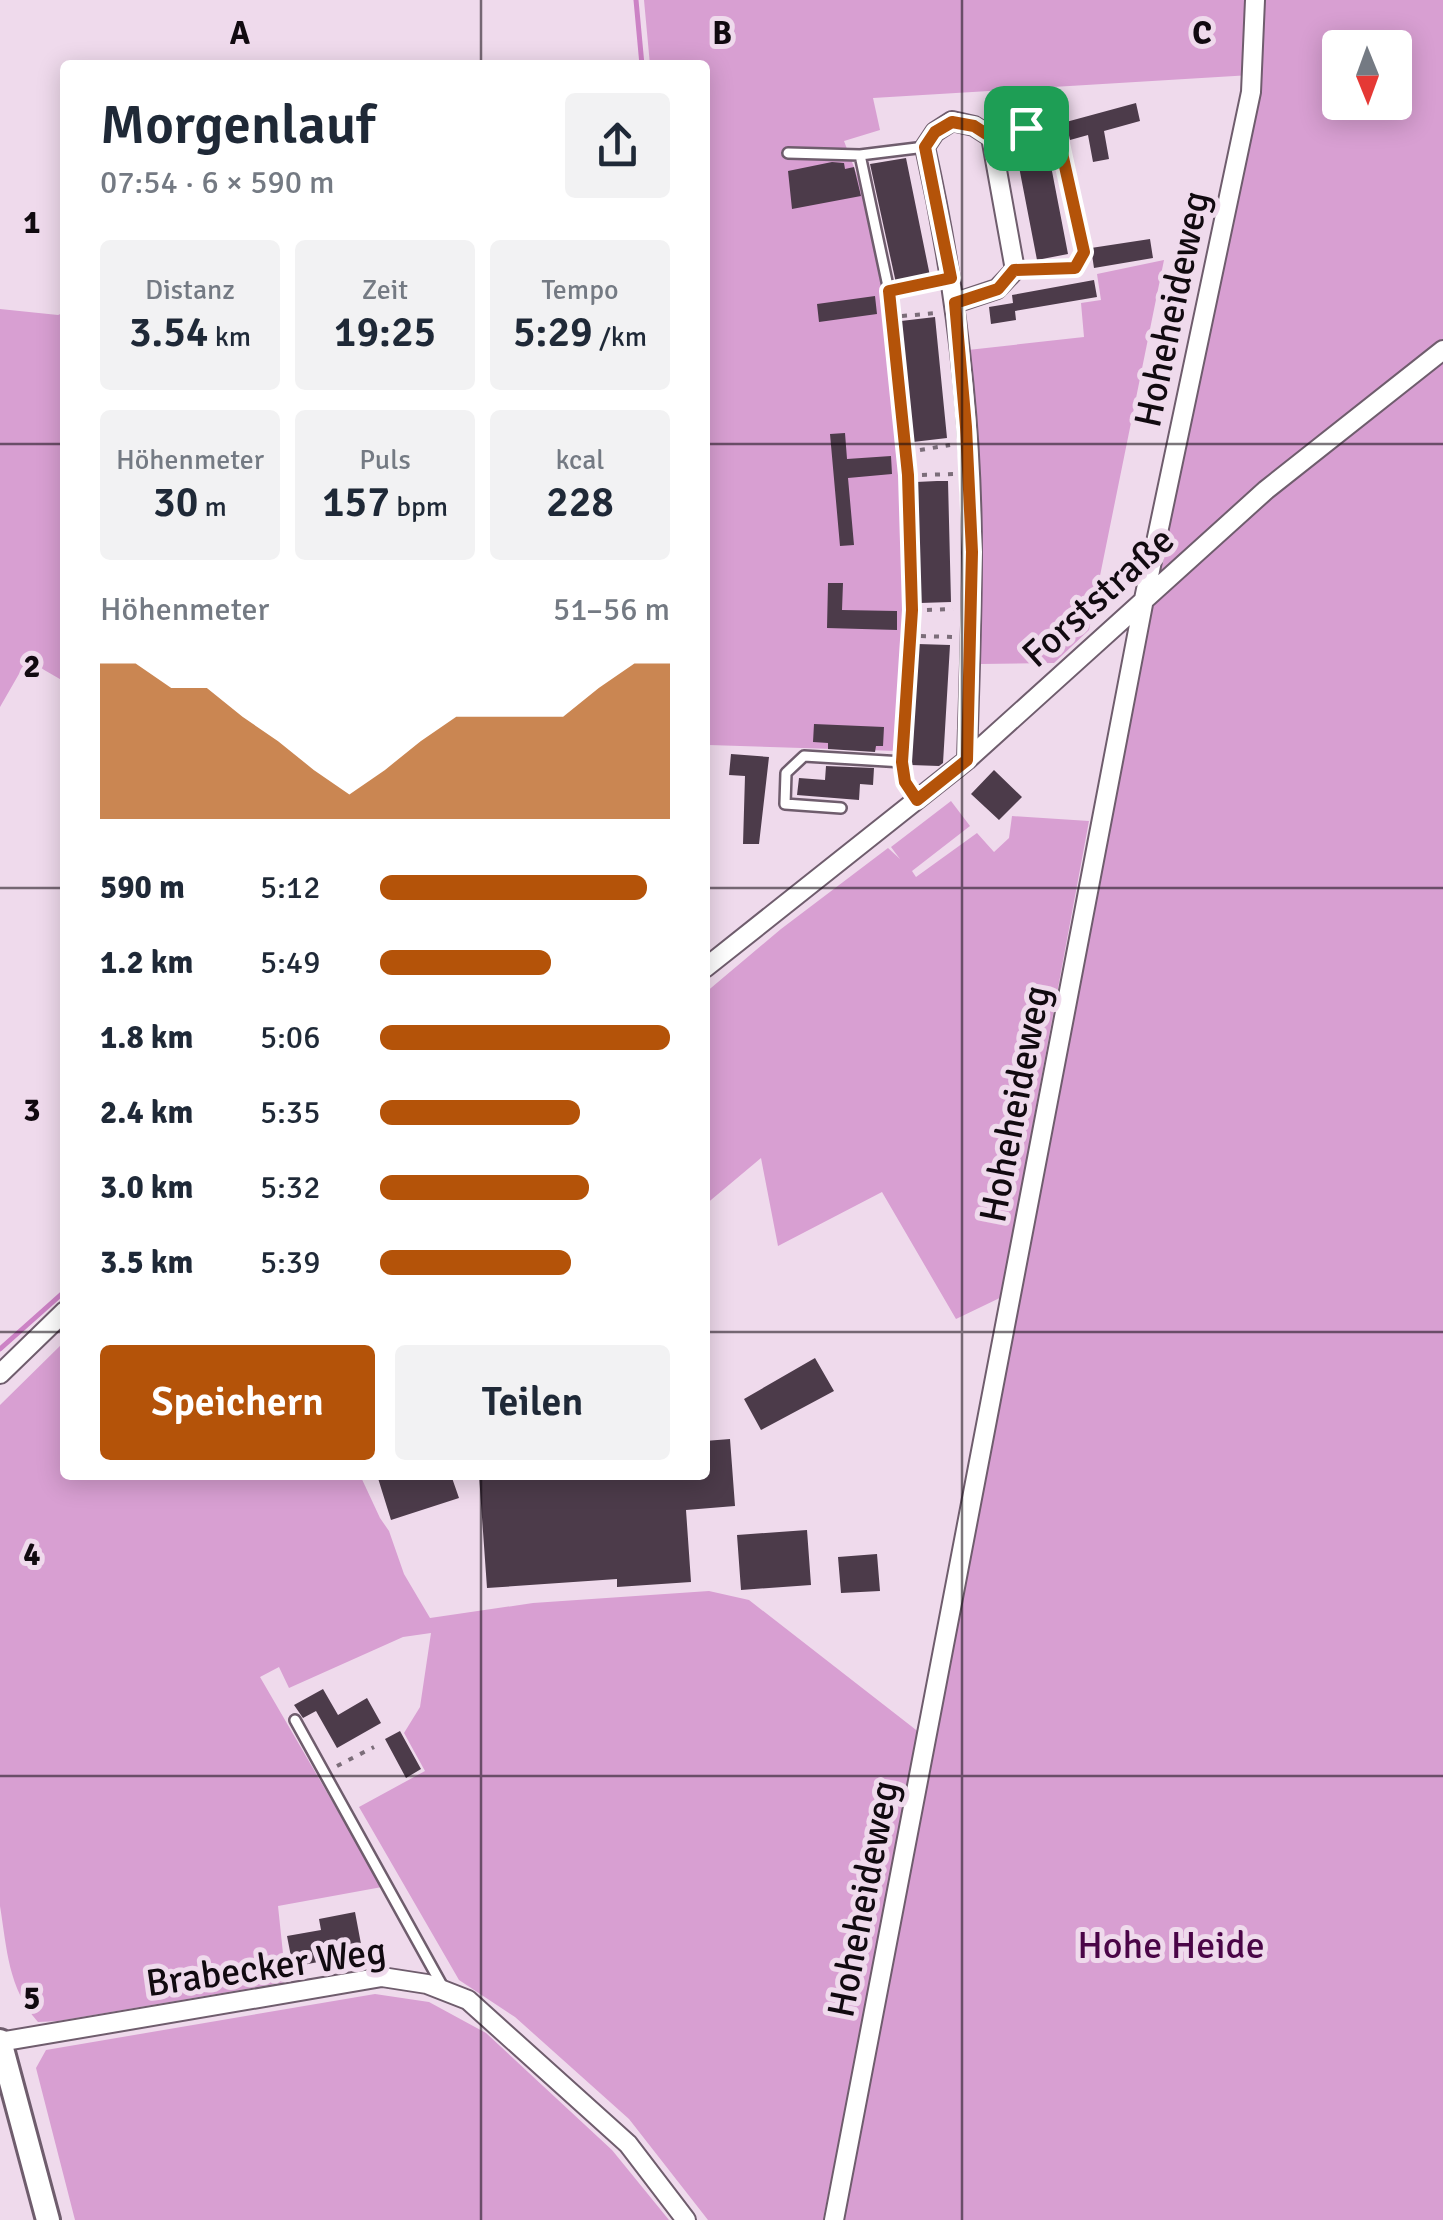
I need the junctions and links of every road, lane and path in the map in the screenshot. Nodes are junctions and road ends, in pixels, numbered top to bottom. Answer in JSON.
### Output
{"nodes":[{"id":1,"x":1255,"y":0,"type":"edge"},
{"id":2,"x":991,"y":137,"type":"junction"},
{"id":3,"x":925,"y":147,"type":"junction"},
{"id":4,"x":788,"y":153,"type":"dead end"},
{"id":5,"x":860,"y":154,"type":"junction"},
{"id":6,"x":1014,"y":270,"type":"junction"},
{"id":7,"x":951,"y":278,"type":"junction"},
{"id":8,"x":889,"y":291,"type":"junction"},
{"id":9,"x":956,"y":307,"type":"junction"},
{"id":10,"x":892,"y":317,"type":"junction"},
{"id":11,"x":1443,"y":350,"type":"edge"},
{"id":12,"x":934,"y":440,"type":"dead end"},
{"id":13,"x":967,"y":443,"type":"junction"},
{"id":14,"x":935,"y":448,"type":"junction"},
{"id":15,"x":905,"y":452,"type":"junction"},
{"id":16,"x":968,"y":474,"type":"junction"},
{"id":17,"x":908,"y":475,"type":"junction"},
{"id":18,"x":1144,"y":599,"type":"junction"},
{"id":19,"x":971,"y":608,"type":"junction"},
{"id":20,"x":912,"y":610,"type":"junction"},
{"id":21,"x":912,"y":635,"type":"junction"},
{"id":22,"x":940,"y":636,"type":"junction"},
{"id":23,"x":970,"y":638,"type":"junction"},
{"id":24,"x":939,"y":645,"type":"dead end"},
{"id":25,"x":967,"y":760,"type":"junction"},
{"id":26,"x":902,"y":762,"type":"junction"},
{"id":27,"x":917,"y":800,"type":"junction"},
{"id":28,"x":841,"y":808,"type":"dead end"},
{"id":29,"x":710,"y":964,"type":"edge"},
{"id":30,"x":60,"y":1316,"type":"edge"},
{"id":31,"x":0,"y":1374,"type":"edge"},
{"id":32,"x":295,"y":1720,"type":"dead end"},
{"id":33,"x":374,"y":1747,"type":"dead end"},
{"id":34,"x":324,"y":1773,"type":"junction"},
{"id":35,"x":446,"y":1991,"type":"junction"},
{"id":36,"x":0,"y":2041,"type":"edge"},
{"id":37,"x":48,"y":2220,"type":"edge"},
{"id":38,"x":686,"y":2220,"type":"edge"},
{"id":39,"x":834,"y":2220,"type":"edge"}],
"edges":[{"from":1,"to":18,"type":"street","name":"Hoheheideweg"},
{"from":2,"to":3,"type":"street"},
{"from":2,"to":6,"type":"street"},
{"from":2,"to":6,"type":"lane"},
{"from":3,"to":5,"type":"lane"},
{"from":3,"to":7,"type":"street"},
{"from":4,"to":5,"type":"lane"},
{"from":5,"to":8,"type":"lane"},
{"from":6,"to":9,"type":"street"},
{"from":7,"to":8,"type":"path"},
{"from":7,"to":9,"type":"street"},
{"from":8,"to":10,"type":"lane"},
{"from":9,"to":10,"type":"path"},
{"from":9,"to":13,"type":"street"},
{"from":10,"to":15,"type":"lane"},
{"from":11,"to":18,"type":"street","name":"Forststraße"},
{"from":12,"to":14,"type":"path"},
{"from":13,"to":14,"type":"path"},
{"from":13,"to":16,"type":"street"},
{"from":14,"to":15,"type":"path"},
{"from":15,"to":17,"type":"lane"},
{"from":16,"to":17,"type":"path"},
{"from":16,"to":19,"type":"street"},
{"from":17,"to":20,"type":"lane"},
{"from":18,"to":25,"type":"street","name":"Forststraße"},
{"from":18,"to":39,"type":"street","name":"Hoheheideweg"},
{"from":19,"to":20,"type":"path"},
{"from":19,"to":23,"type":"street"},
{"from":20,"to":21,"type":"lane"},
{"from":21,"to":22,"type":"path"},
{"from":21,"to":26,"type":"lane"},
{"from":22,"to":23,"type":"path"},
{"from":22,"to":24,"type":"path"},
{"from":23,"to":25,"type":"street"},
{"from":25,"to":27,"type":"street","name":"Forststraße"},
{"from":26,"to":27,"type":"lane"},
{"from":26,"to":28,"type":"lane"},
{"from":27,"to":29,"type":"street","name":"Forststraße"},
{"from":30,"to":31,"type":"street"},
{"from":32,"to":34,"type":"lane"},
{"from":33,"to":34,"type":"path"},
{"from":34,"to":35,"type":"lane"},
{"from":35,"to":36,"type":"street","name":"Brabecker Weg"},
{"from":35,"to":38,"type":"street","name":"Brabecker Weg"},
{"from":36,"to":37,"type":"main road"}]}
